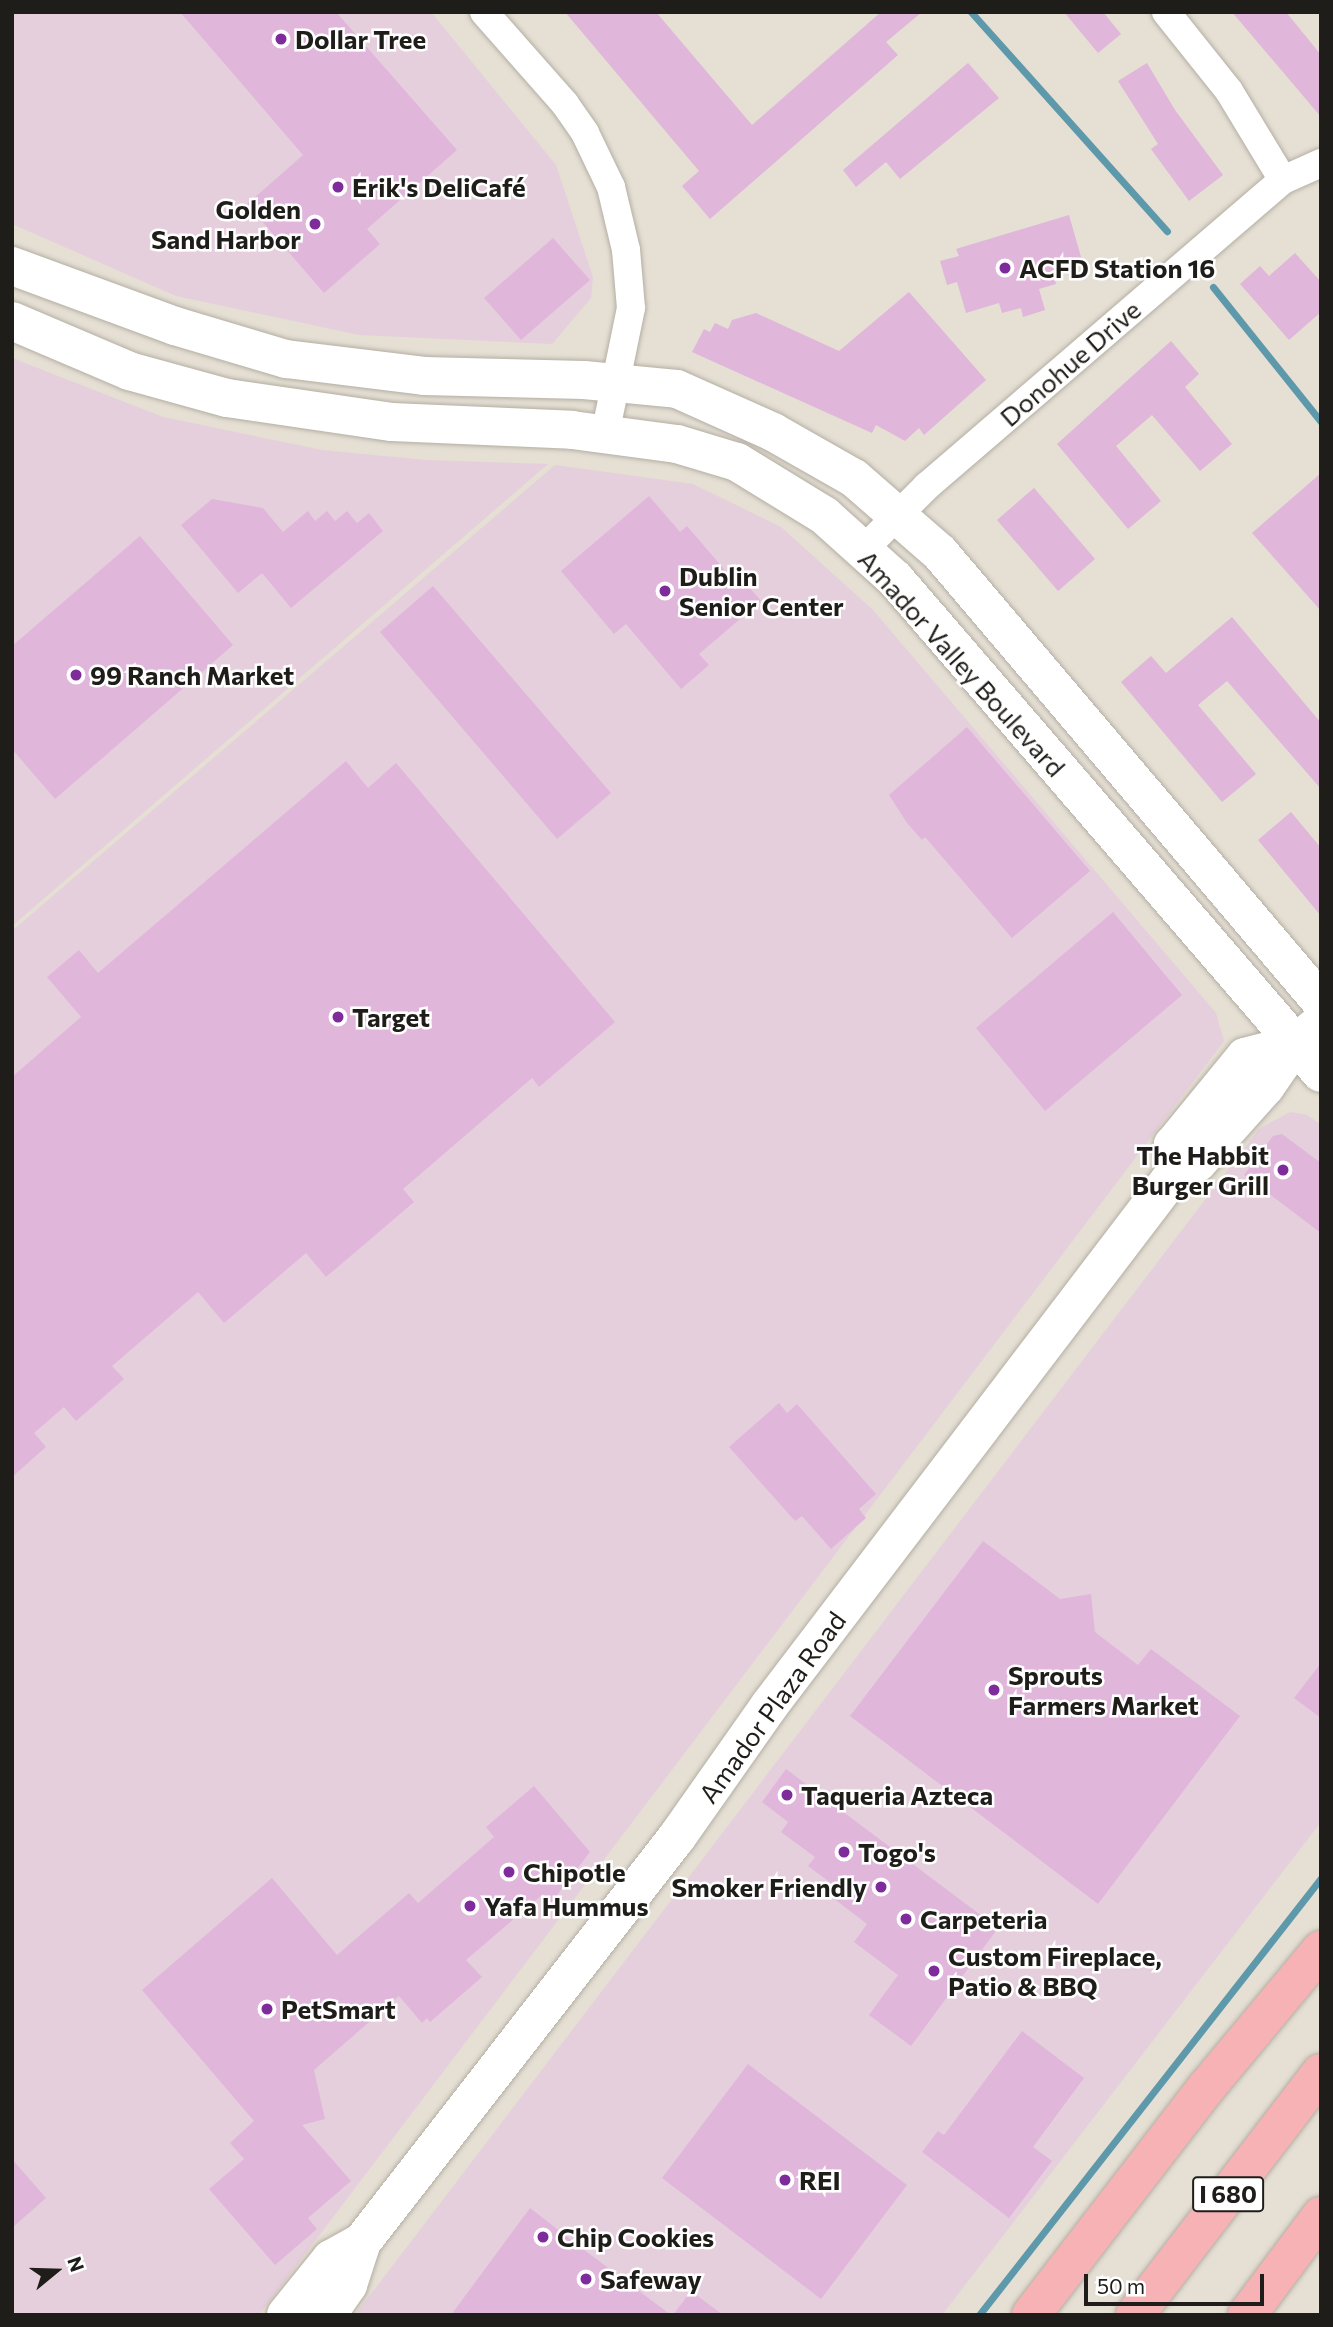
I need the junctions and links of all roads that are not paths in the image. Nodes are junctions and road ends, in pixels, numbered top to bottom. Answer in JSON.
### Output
{"nodes":[{"id":1,"x":484,"y":12,"type":"edge"},
{"id":2,"x":1166,"y":12,"type":"edge"},
{"id":3,"x":1321,"y":163,"type":"edge"},
{"id":4,"x":1283,"y":180,"type":"junction"},
{"id":5,"x":12,"y":266,"type":"edge"},
{"id":6,"x":142,"y":314,"type":"junction"},
{"id":7,"x":12,"y":320,"type":"edge"},
{"id":8,"x":618,"y":383,"type":"junction"},
{"id":9,"x":605,"y":435,"type":"junction"},
{"id":10,"x":897,"y":516,"type":"junction"},
{"id":11,"x":863,"y":550,"type":"junction"},
{"id":12,"x":1321,"y":1002,"type":"edge"},
{"id":13,"x":1308,"y":1033,"type":"edge"},
{"id":14,"x":1321,"y":1073,"type":"edge"},
{"id":15,"x":1321,"y":1950,"type":"edge"},
{"id":16,"x":1321,"y":2073,"type":"edge"},
{"id":17,"x":1321,"y":2216,"type":"edge"},
{"id":18,"x":362,"y":2242,"type":"junction"},
{"id":19,"x":286,"y":2315,"type":"edge"},
{"id":20,"x":327,"y":2315,"type":"edge"},
{"id":21,"x":1031,"y":2315,"type":"edge"},
{"id":22,"x":1135,"y":2315,"type":"edge"},
{"id":23,"x":1247,"y":2315,"type":"edge"}],
"edges":[{"from":1,"to":8,"type":"street"},
{"from":2,"to":4,"type":"street"},
{"from":3,"to":4,"type":"street","name":"Donohue Drive"},
{"from":4,"to":10,"type":"street","name":"Donohue Drive"},
{"from":5,"to":6,"type":"street","name":"Amador Valley Boulevard"},
{"from":6,"to":7,"type":"street","name":"Amador Valley Boulevard"},
{"from":6,"to":8,"type":"street","name":"Amador Valley Boulevard"},
{"from":7,"to":9,"type":"street","name":"Amador Valley Boulevard"},
{"from":8,"to":9,"type":"street"},
{"from":8,"to":10,"type":"street","name":"Amador Valley Boulevard"},
{"from":9,"to":11,"type":"street","name":"Amador Valley Boulevard"},
{"from":10,"to":11,"type":"street","name":"Donohue Drive"},
{"from":10,"to":12,"type":"street","name":"Amador Valley Boulevard"},
{"from":11,"to":13,"type":"street","name":"Amador Valley Boulevard"},
{"from":13,"to":14,"type":"street","name":"Amador Valley Boulevard"},
{"from":13,"to":18,"type":"street","name":"Amador Plaza Road"},
{"from":15,"to":21,"type":"highway"},
{"from":16,"to":22,"type":"highway","number":"I 680"},
{"from":17,"to":23,"type":"highway"},
{"from":18,"to":19,"type":"street","name":"Amador Plaza Road"},
{"from":18,"to":20,"type":"street","name":"Amador Plaza Road"}]}
